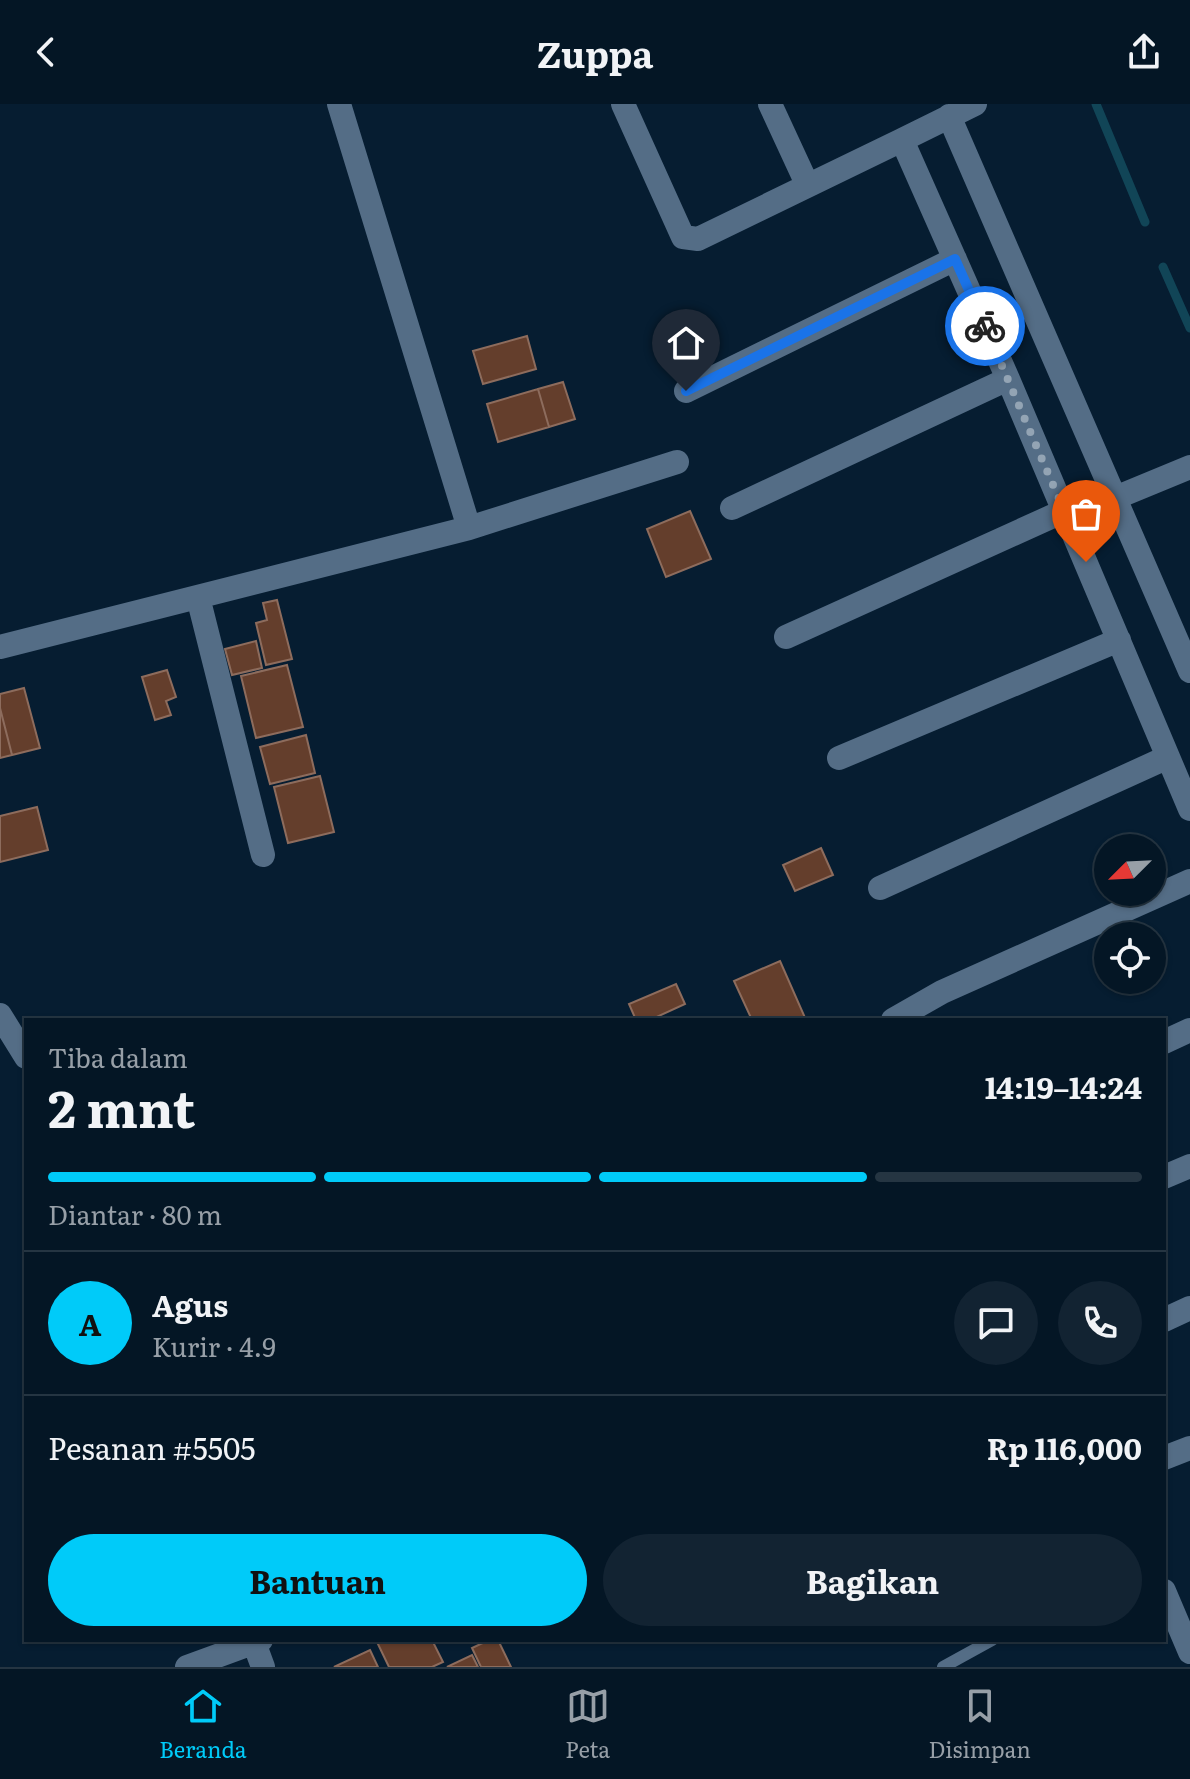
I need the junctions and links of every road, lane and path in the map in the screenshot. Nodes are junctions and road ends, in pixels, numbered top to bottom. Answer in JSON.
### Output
{"nodes":[{"id":1,"x":339,"y":104,"type":"edge"},
{"id":2,"x":623,"y":104,"type":"edge"},
{"id":3,"x":770,"y":104,"type":"edge"},
{"id":4,"x":975,"y":104,"type":"edge"},
{"id":5,"x":949,"y":116,"type":"junction"},
{"id":6,"x":902,"y":140,"type":"junction"},
{"id":7,"x":807,"y":184,"type":"junction"},
{"id":8,"x":955,"y":259,"type":"junction"},
{"id":9,"x":1008,"y":379,"type":"junction"},
{"id":10,"x":686,"y":391,"type":"dead end"},
{"id":11,"x":677,"y":462,"type":"dead end"},
{"id":12,"x":1190,"y":467,"type":"edge"},
{"id":13,"x":1115,"y":498,"type":"junction"},
{"id":14,"x":732,"y":508,"type":"dead end"},
{"id":15,"x":1064,"y":511,"type":"junction"},
{"id":16,"x":469,"y":528,"type":"junction"},
{"id":17,"x":198,"y":597,"type":"junction"},
{"id":18,"x":786,"y":637,"type":"dead end"},
{"id":19,"x":1119,"y":640,"type":"junction"},
{"id":20,"x":0,"y":647,"type":"edge"},
{"id":21,"x":1190,"y":671,"type":"edge"},
{"id":22,"x":1168,"y":757,"type":"junction"},
{"id":23,"x":839,"y":758,"type":"dead end"},
{"id":24,"x":1190,"y":809,"type":"edge"},
{"id":25,"x":263,"y":855,"type":"dead end"},
{"id":26,"x":1190,"y":881,"type":"edge"},
{"id":27,"x":880,"y":888,"type":"dead end"},
{"id":28,"x":0,"y":1015,"type":"edge"},
{"id":29,"x":896,"y":1018,"type":"edge"},
{"id":30,"x":1190,"y":1030,"type":"edge"},
{"id":31,"x":1166,"y":1041,"type":"edge"},
{"id":32,"x":24,"y":1054,"type":"edge"},
{"id":33,"x":1190,"y":1166,"type":"edge"},
{"id":34,"x":1166,"y":1176,"type":"edge"},
{"id":35,"x":1190,"y":1308,"type":"edge"},
{"id":36,"x":1166,"y":1319,"type":"edge"},
{"id":37,"x":1190,"y":1448,"type":"edge"},
{"id":38,"x":1166,"y":1457,"type":"edge"},
{"id":39,"x":1166,"y":1596,"type":"edge"},
{"id":40,"x":253,"y":1642,"type":"edge"},
{"id":41,"x":256,"y":1642,"type":"edge"},
{"id":42,"x":988,"y":1642,"type":"edge"},
{"id":43,"x":1190,"y":1652,"type":"edge"},
{"id":44,"x":187,"y":1667,"type":"edge"},
{"id":45,"x":263,"y":1667,"type":"edge"},
{"id":46,"x":943,"y":1667,"type":"edge"}],
"edges":[{"from":1,"to":16,"type":"street"},
{"from":2,"to":7,"type":"street"},
{"from":3,"to":7,"type":"street"},
{"from":4,"to":5,"type":"street"},
{"from":5,"to":6,"type":"street"},
{"from":5,"to":13,"type":"street"},
{"from":6,"to":7,"type":"street"},
{"from":6,"to":8,"type":"street"},
{"from":8,"to":9,"type":"street"},
{"from":8,"to":10,"type":"street"},
{"from":9,"to":14,"type":"street"},
{"from":9,"to":15,"type":"street"},
{"from":11,"to":16,"type":"street"},
{"from":12,"to":13,"type":"street"},
{"from":13,"to":21,"type":"street"},
{"from":15,"to":18,"type":"street"},
{"from":15,"to":19,"type":"street"},
{"from":16,"to":17,"type":"street"},
{"from":17,"to":20,"type":"street"},
{"from":17,"to":25,"type":"street"},
{"from":19,"to":22,"type":"street"},
{"from":19,"to":23,"type":"street"},
{"from":22,"to":24,"type":"street"},
{"from":22,"to":27,"type":"street"},
{"from":26,"to":29,"type":"street"},
{"from":28,"to":32,"type":"street"},
{"from":30,"to":31,"type":"street"},
{"from":33,"to":34,"type":"street"},
{"from":35,"to":36,"type":"street"},
{"from":37,"to":38,"type":"street"},
{"from":39,"to":43,"type":"street"},
{"from":40,"to":44,"type":"street"},
{"from":41,"to":45,"type":"street"},
{"from":42,"to":46,"type":"lane"}]}
